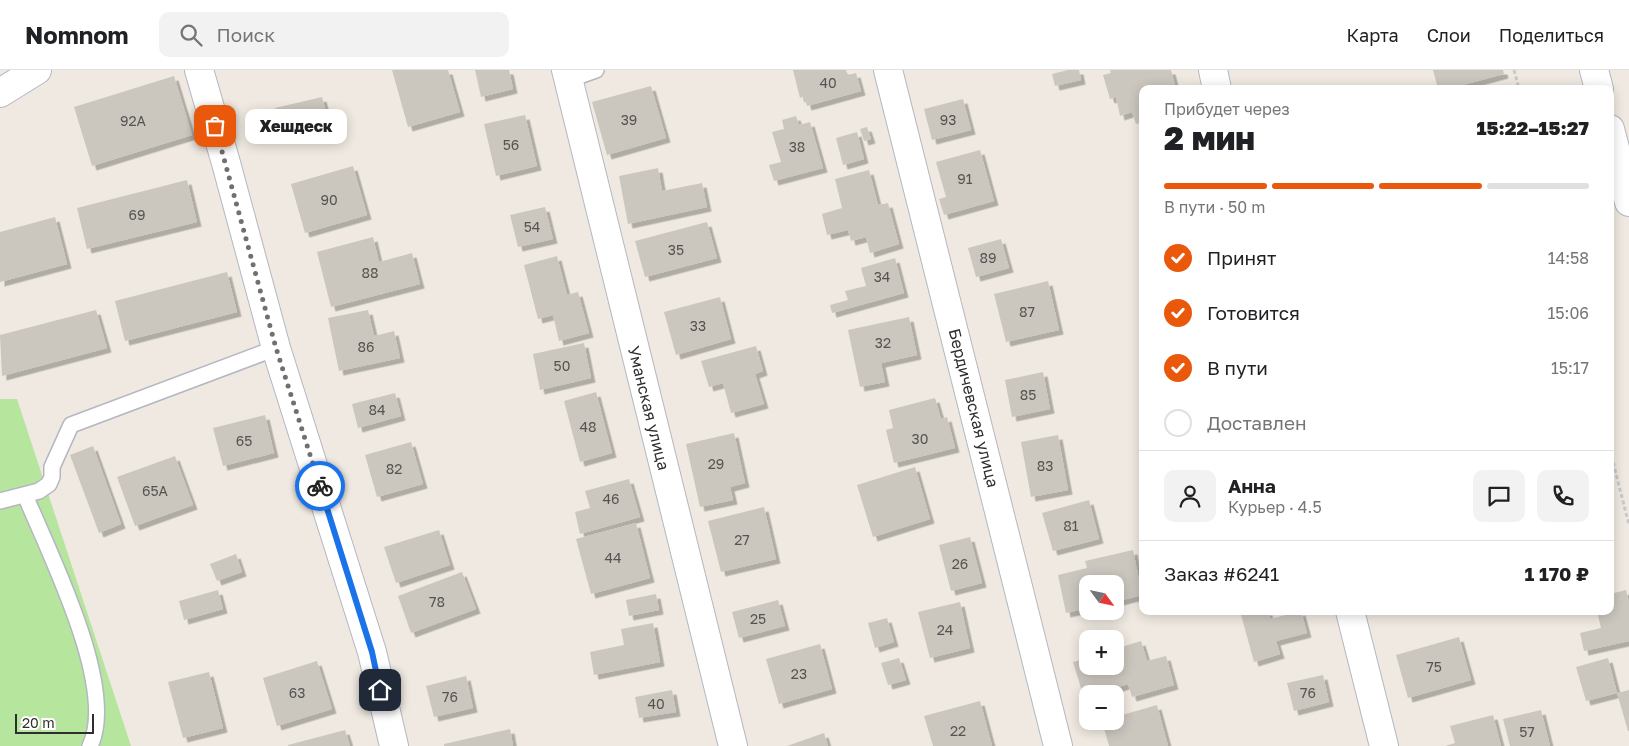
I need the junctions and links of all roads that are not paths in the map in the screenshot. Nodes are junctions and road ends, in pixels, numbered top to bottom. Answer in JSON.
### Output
{"nodes":[{"id":1,"x":37,"y":70,"type":"edge"},
{"id":2,"x":199,"y":70,"type":"edge"},
{"id":3,"x":596,"y":70,"type":"edge"},
{"id":4,"x":888,"y":70,"type":"edge"},
{"id":5,"x":1213,"y":70,"type":"edge"},
{"id":6,"x":1594,"y":70,"type":"edge"},
{"id":7,"x":567,"y":75,"type":"edge"},
{"id":8,"x":1216,"y":85,"type":"edge"},
{"id":9,"x":1598,"y":85,"type":"edge"},
{"id":10,"x":0,"y":93,"type":"edge"},
{"id":11,"x":1614,"y":144,"type":"edge"},
{"id":12,"x":1629,"y":202,"type":"edge"},
{"id":13,"x":276,"y":348,"type":"junction"},
{"id":14,"x":25,"y":495,"type":"junction"},
{"id":15,"x":0,"y":501,"type":"edge"},
{"id":16,"x":1351,"y":615,"type":"edge"},
{"id":17,"x":90,"y":746,"type":"edge"},
{"id":18,"x":394,"y":746,"type":"edge"},
{"id":19,"x":733,"y":746,"type":"edge"},
{"id":20,"x":1058,"y":746,"type":"edge"},
{"id":21,"x":1384,"y":746,"type":"edge"}],
"edges":[{"from":1,"to":10,"type":"street"},
{"from":2,"to":13,"type":"street"},
{"from":3,"to":7,"type":"lane"},
{"from":4,"to":20,"type":"street","name":"Бердичевская улица"},
{"from":5,"to":8,"type":"street"},
{"from":6,"to":9,"type":"street"},
{"from":7,"to":19,"type":"street","name":"Уманская улица"},
{"from":11,"to":12,"type":"street"},
{"from":13,"to":14,"type":"lane"},
{"from":13,"to":18,"type":"street"},
{"from":14,"to":15,"type":"lane"},
{"from":14,"to":17,"type":"lane"},
{"from":16,"to":21,"type":"street"}]}
